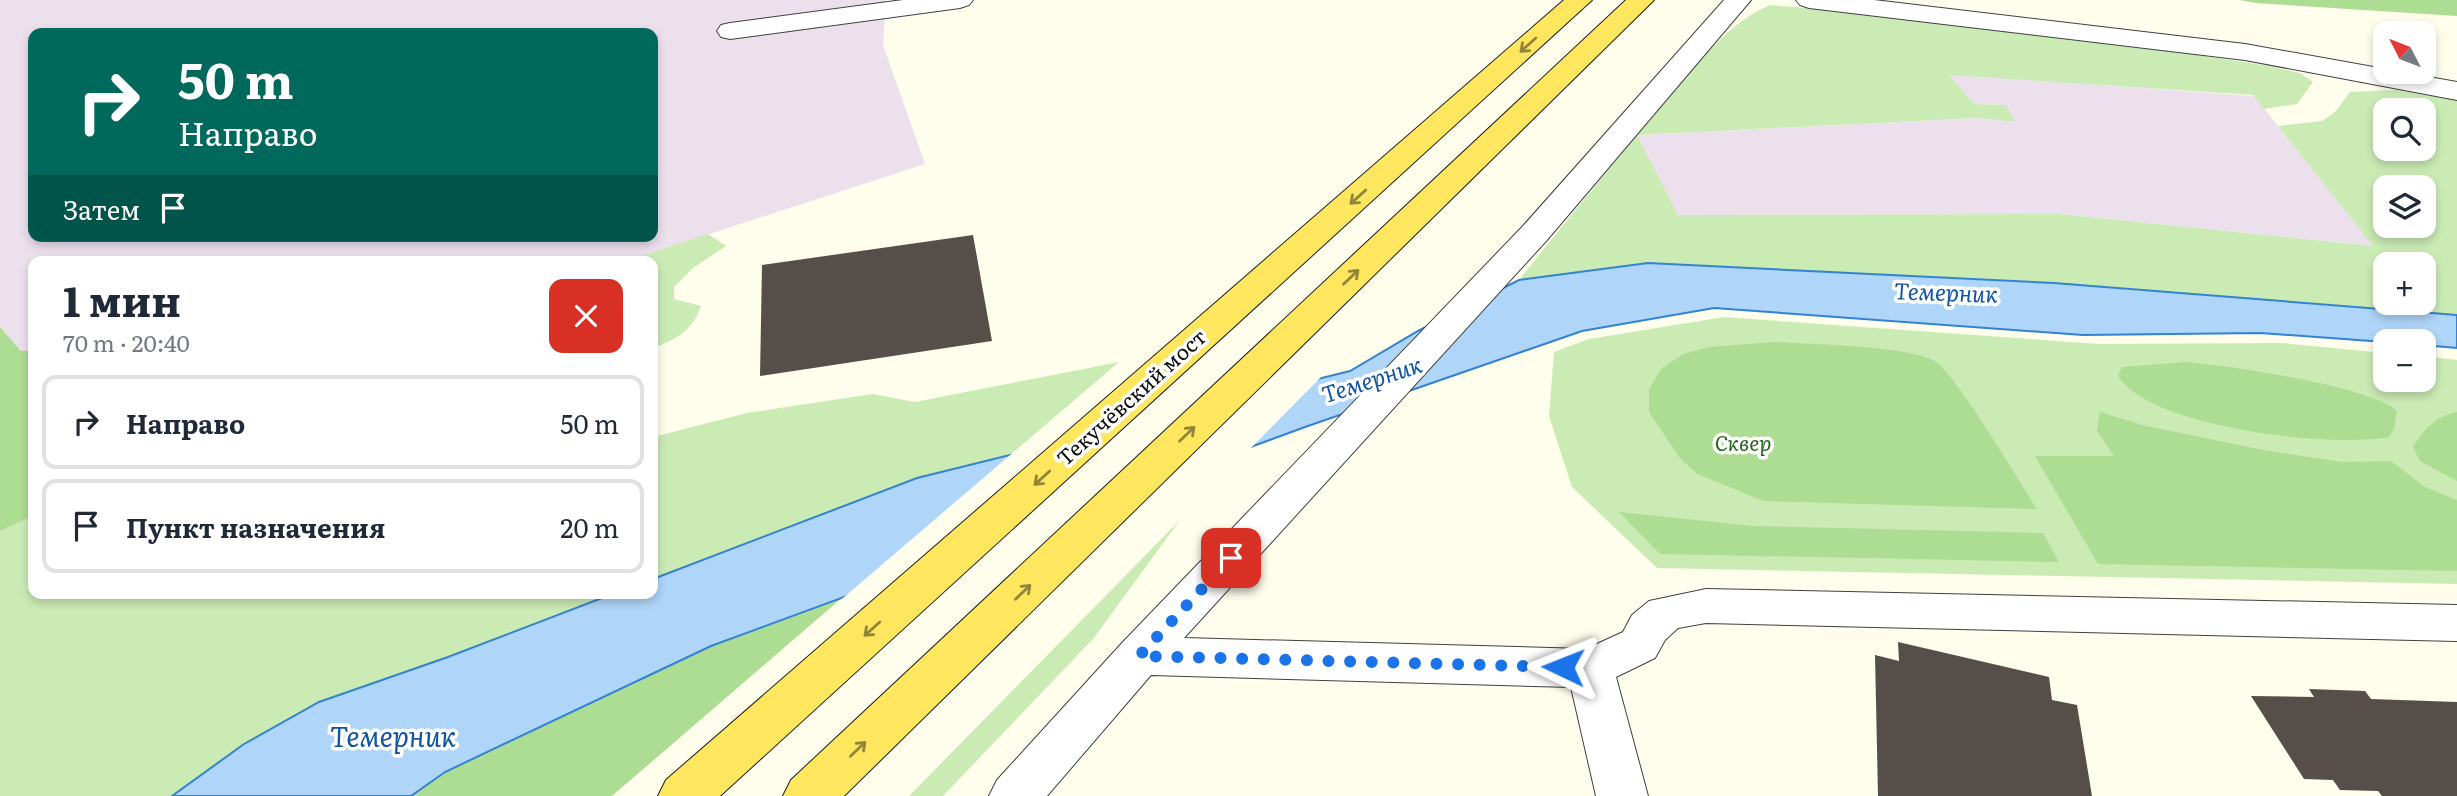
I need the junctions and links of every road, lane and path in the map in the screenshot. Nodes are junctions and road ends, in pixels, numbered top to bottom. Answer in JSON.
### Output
{"nodes":[{"id":1,"x":960,"y":0,"type":"edge"},
{"id":2,"x":1579,"y":0,"type":"edge"},
{"id":3,"x":1641,"y":0,"type":"edge"},
{"id":4,"x":1738,"y":0,"type":"edge"},
{"id":5,"x":1809,"y":0,"type":"edge"},
{"id":6,"x":730,"y":31,"type":"dead end"},
{"id":7,"x":2457,"y":92,"type":"edge"},
{"id":8,"x":2457,"y":623,"type":"edge"},
{"id":9,"x":1139,"y":656,"type":"junction"},
{"id":10,"x":1590,"y":668,"type":"junction"},
{"id":11,"x":684,"y":796,"type":"edge"},
{"id":12,"x":809,"y":796,"type":"edge"},
{"id":13,"x":1015,"y":796,"type":"edge"},
{"id":14,"x":1622,"y":796,"type":"edge"}],
"edges":[{"from":1,"to":6,"type":"street"},
{"from":2,"to":11,"type":"main road","name":"Текучёвский мост","one_way":true},
{"from":12,"to":3,"type":"main road","one_way":true},
{"from":4,"to":9,"type":"street"},
{"from":5,"to":7,"type":"street"},
{"from":8,"to":10,"type":"street"},
{"from":9,"to":10,"type":"street"},
{"from":9,"to":13,"type":"street"},
{"from":10,"to":14,"type":"street"}]}
